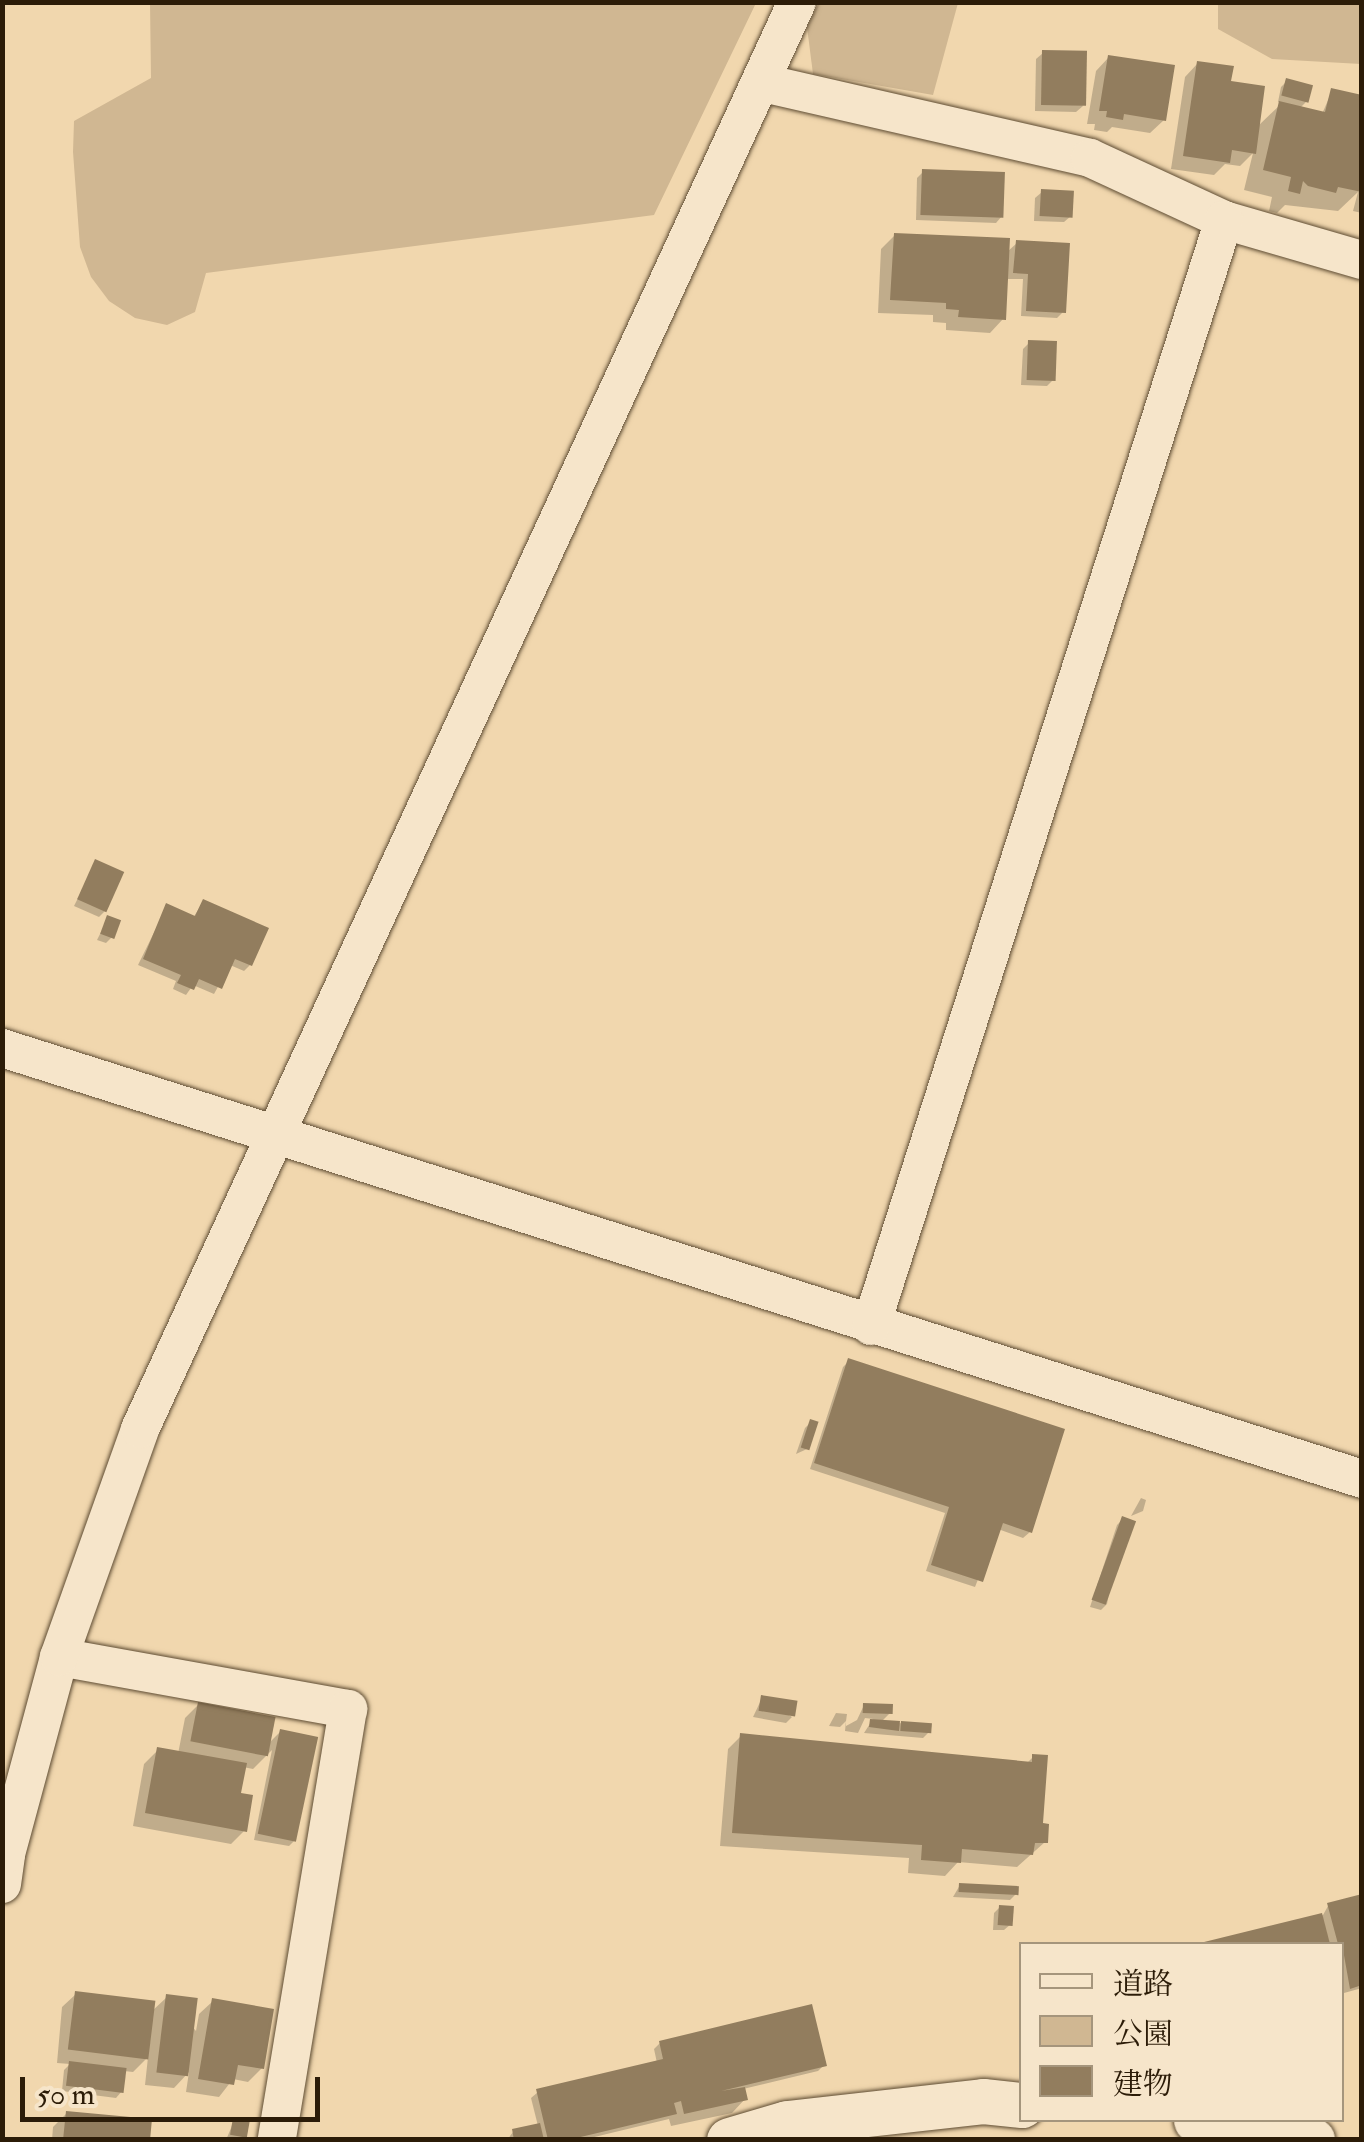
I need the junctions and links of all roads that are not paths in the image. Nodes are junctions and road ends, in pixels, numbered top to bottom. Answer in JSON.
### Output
{"nodes":[{"id":1,"x":797,"y":2,"type":"edge"},
{"id":2,"x":764,"y":83,"type":"junction"},
{"id":3,"x":1224,"y":220,"type":"junction"},
{"id":4,"x":1362,"y":260,"type":"edge"},
{"id":5,"x":2,"y":1048,"type":"edge"},
{"id":6,"x":274,"y":1134,"type":"junction"},
{"id":7,"x":871,"y":1326,"type":"junction"},
{"id":8,"x":1362,"y":1478,"type":"edge"},
{"id":9,"x":59,"y":1657,"type":"junction"},
{"id":10,"x":2,"y":1884,"type":"edge"},
{"id":11,"x":1019,"y":2104,"type":"edge"},
{"id":12,"x":1208,"y":2122,"type":"edge"},
{"id":13,"x":276,"y":2140,"type":"edge"},
{"id":14,"x":729,"y":2140,"type":"edge"},
{"id":15,"x":1312,"y":2140,"type":"edge"}],
"edges":[{"from":1,"to":2,"type":"street"},
{"from":2,"to":3,"type":"street"},
{"from":2,"to":6,"type":"street"},
{"from":3,"to":4,"type":"street"},
{"from":3,"to":7,"type":"street"},
{"from":5,"to":6,"type":"street"},
{"from":6,"to":7,"type":"street"},
{"from":6,"to":9,"type":"street"},
{"from":7,"to":8,"type":"street"},
{"from":9,"to":10,"type":"street"},
{"from":9,"to":13,"type":"street"},
{"from":11,"to":14,"type":"street"},
{"from":12,"to":15,"type":"street"}]}
